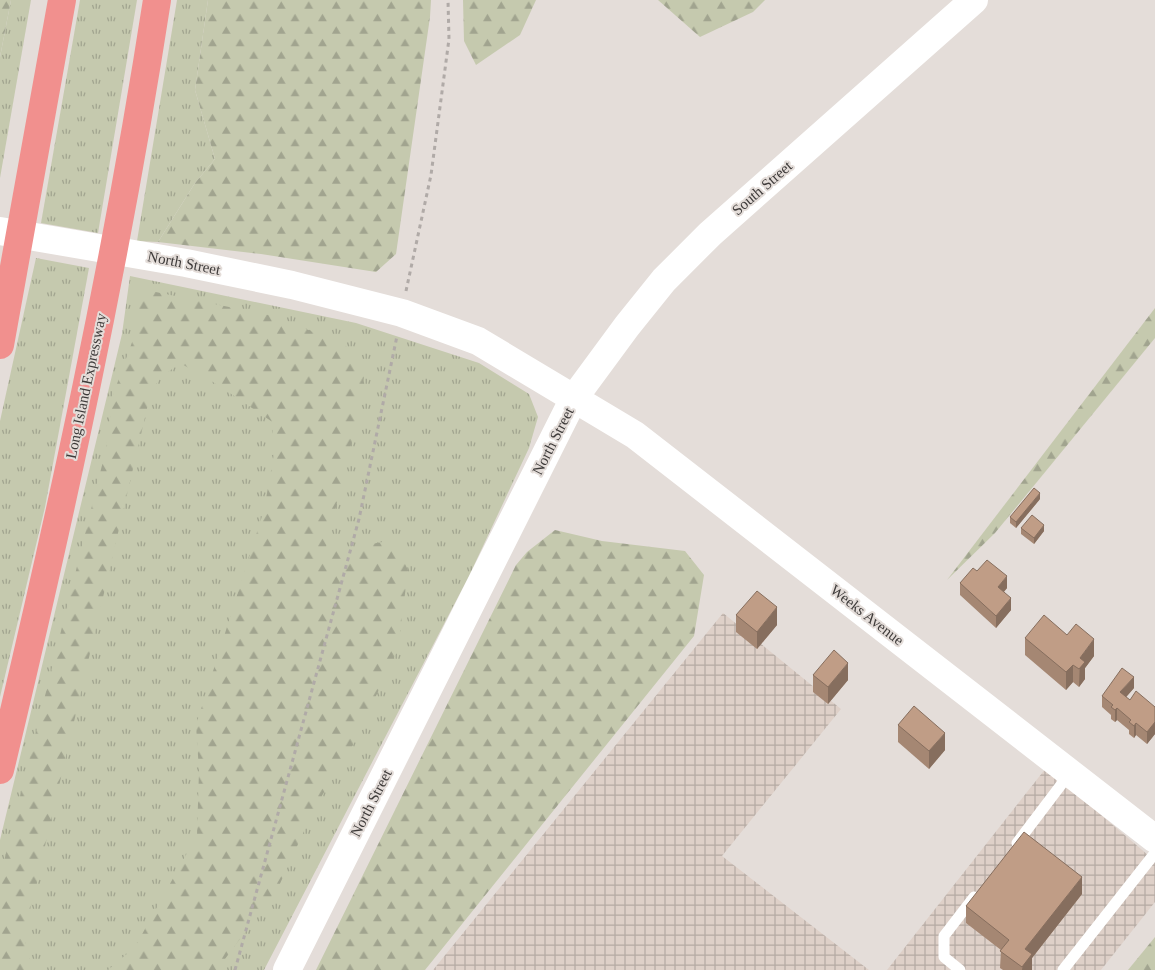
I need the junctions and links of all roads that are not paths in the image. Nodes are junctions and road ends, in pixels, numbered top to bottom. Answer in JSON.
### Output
{"nodes":[{"id":1,"x":62,"y":0,"type":"edge"},
{"id":2,"x":157,"y":0,"type":"edge"},
{"id":3,"x":974,"y":0,"type":"edge"},
{"id":4,"x":0,"y":231,"type":"edge"},
{"id":5,"x":0,"y":345,"type":"edge"},
{"id":6,"x":574,"y":398,"type":"junction"},
{"id":7,"x":0,"y":770,"type":"edge"},
{"id":8,"x":1070,"y":773,"type":"junction"},
{"id":9,"x":1155,"y":839,"type":"edge"},
{"id":10,"x":1155,"y":853,"type":"edge"},
{"id":11,"x":1008,"y":854,"type":"edge"},
{"id":12,"x":979,"y":891,"type":"edge"},
{"id":13,"x":287,"y":970,"type":"edge"},
{"id":14,"x":960,"y":970,"type":"edge"},
{"id":15,"x":1063,"y":970,"type":"edge"}],
"edges":[{"from":1,"to":5,"type":"highway"},
{"from":2,"to":7,"type":"highway","name":"Long Island Expressway"},
{"from":3,"to":6,"type":"street","name":"South Street"},
{"from":4,"to":6,"type":"street","name":"North Street"},
{"from":6,"to":8,"type":"street","name":"Weeks Avenue"},
{"from":6,"to":13,"type":"street","name":"North Street"},
{"from":8,"to":9,"type":"street","name":"Weeks Avenue"},
{"from":8,"to":11,"type":"lane"},
{"from":10,"to":15,"type":"lane"},
{"from":12,"to":14,"type":"lane"}]}
